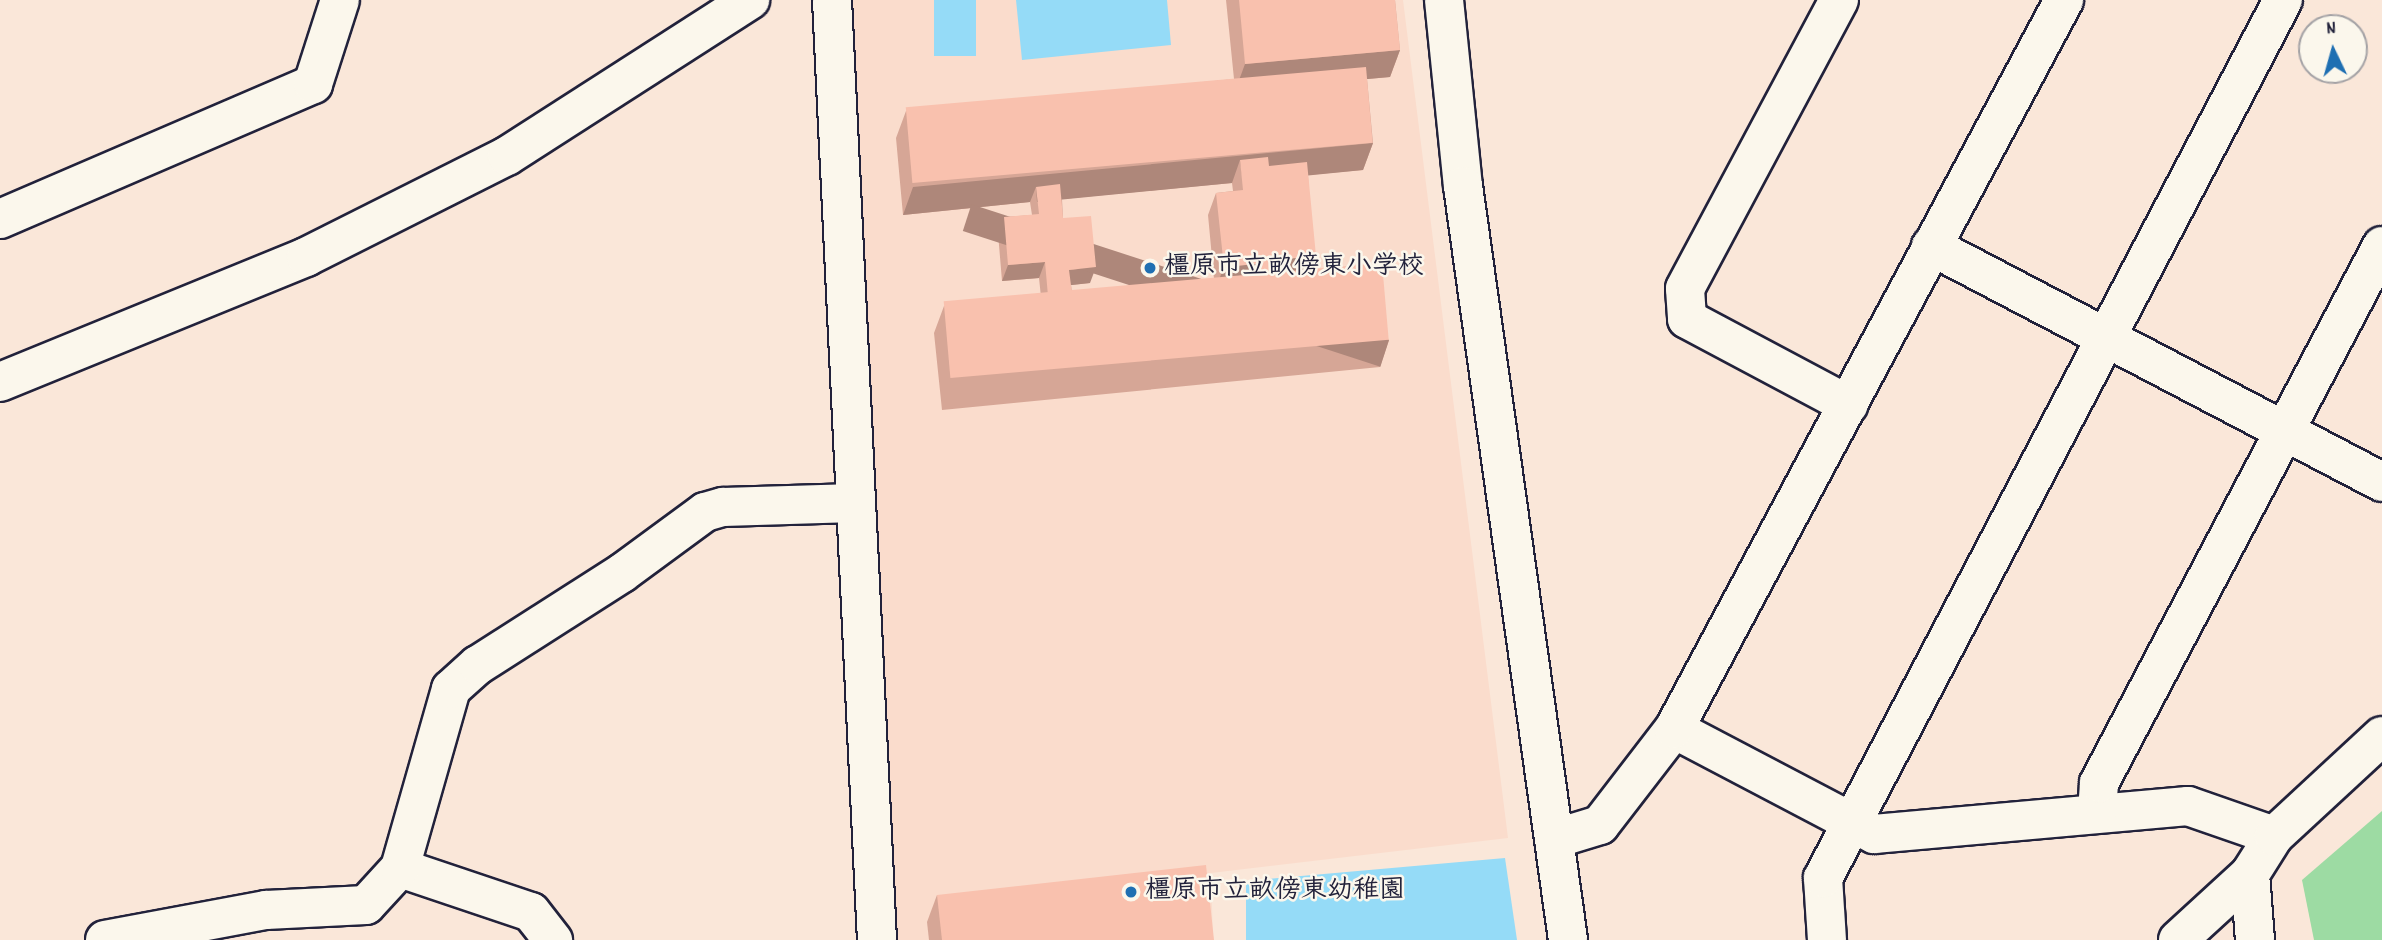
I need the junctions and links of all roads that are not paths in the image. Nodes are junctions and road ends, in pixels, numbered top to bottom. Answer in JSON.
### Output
{"nodes":[{"id":1,"x":340,"y":0,"type":"edge"},
{"id":2,"x":750,"y":0,"type":"edge"},
{"id":3,"x":832,"y":0,"type":"edge"},
{"id":4,"x":1444,"y":0,"type":"edge"},
{"id":5,"x":1839,"y":0,"type":"edge"},
{"id":6,"x":2064,"y":0,"type":"edge"},
{"id":7,"x":2283,"y":0,"type":"edge"},
{"id":8,"x":0,"y":219,"type":"edge"},
{"id":9,"x":1931,"y":246,"type":"junction"},
{"id":10,"x":2382,"y":246,"type":"edge"},
{"id":11,"x":2104,"y":338,"type":"junction"},
{"id":12,"x":0,"y":382,"type":"edge"},
{"id":13,"x":1849,"y":405,"type":"junction"},
{"id":14,"x":2285,"y":433,"type":"junction"},
{"id":15,"x":2382,"y":482,"type":"edge"},
{"id":16,"x":855,"y":503,"type":"junction"},
{"id":17,"x":1674,"y":729,"type":"junction"},
{"id":18,"x":2382,"y":736,"type":"edge"},
{"id":19,"x":2097,"y":811,"type":"junction"},
{"id":20,"x":1850,"y":824,"type":"junction"},
{"id":21,"x":2274,"y":836,"type":"junction"},
{"id":22,"x":1555,"y":839,"type":"junction"},
{"id":23,"x":400,"y":868,"type":"junction"},
{"id":24,"x":2250,"y":874,"type":"junction"},
{"id":25,"x":105,"y":940,"type":"edge"},
{"id":26,"x":553,"y":940,"type":"edge"},
{"id":27,"x":877,"y":940,"type":"edge"},
{"id":28,"x":1567,"y":940,"type":"edge"},
{"id":29,"x":1828,"y":940,"type":"edge"},
{"id":30,"x":2178,"y":940,"type":"edge"},
{"id":31,"x":2255,"y":940,"type":"edge"}],
"edges":[{"from":1,"to":8,"type":"street"},
{"from":2,"to":12,"type":"street"},
{"from":3,"to":16,"type":"street"},
{"from":4,"to":22,"type":"street"},
{"from":5,"to":13,"type":"street"},
{"from":6,"to":9,"type":"street"},
{"from":7,"to":11,"type":"street"},
{"from":9,"to":11,"type":"street"},
{"from":9,"to":13,"type":"street"},
{"from":10,"to":14,"type":"street"},
{"from":11,"to":14,"type":"street"},
{"from":11,"to":20,"type":"street"},
{"from":13,"to":17,"type":"street"},
{"from":14,"to":15,"type":"street"},
{"from":14,"to":19,"type":"street"},
{"from":16,"to":23,"type":"street"},
{"from":16,"to":27,"type":"street"},
{"from":17,"to":20,"type":"street"},
{"from":17,"to":22,"type":"street"},
{"from":18,"to":21,"type":"street"},
{"from":19,"to":20,"type":"street"},
{"from":19,"to":21,"type":"street"},
{"from":20,"to":29,"type":"street"},
{"from":21,"to":24,"type":"street"},
{"from":22,"to":28,"type":"street"},
{"from":23,"to":25,"type":"street"},
{"from":23,"to":26,"type":"street"},
{"from":24,"to":30,"type":"street"},
{"from":24,"to":31,"type":"street"}]}
